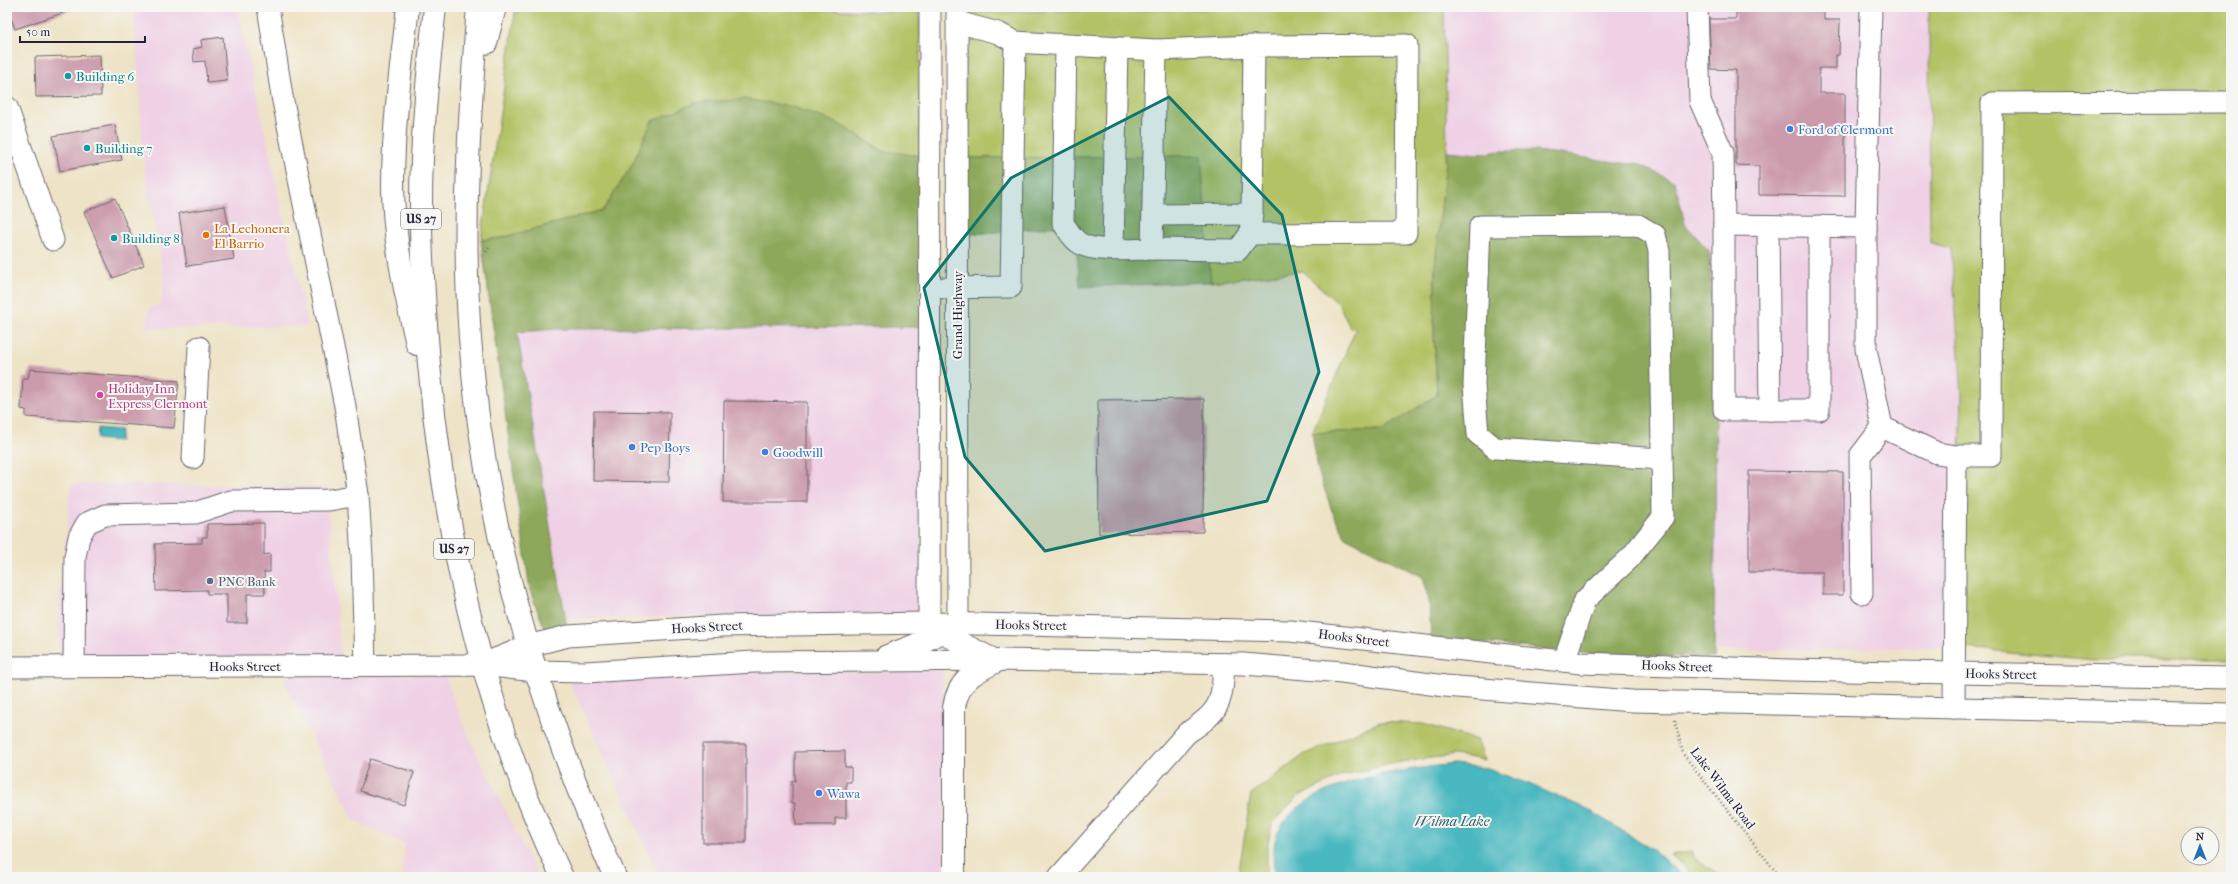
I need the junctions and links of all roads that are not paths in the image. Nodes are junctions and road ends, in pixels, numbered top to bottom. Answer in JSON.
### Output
{"nodes":[{"id":1,"x":268,"y":7,"type":"edge"},
{"id":2,"x":401,"y":7,"type":"edge"},
{"id":3,"x":408,"y":7,"type":"edge"},
{"id":4,"x":435,"y":7,"type":"edge"},
{"id":5,"x":478,"y":7,"type":"edge"},
{"id":6,"x":495,"y":7,"type":"edge"},
{"id":7,"x":930,"y":7,"type":"edge"},
{"id":8,"x":1698,"y":7,"type":"edge"},
{"id":9,"x":1871,"y":7,"type":"edge"},
{"id":10,"x":957,"y":14,"type":"edge"},
{"id":11,"x":1015,"y":42,"type":"junction"},
{"id":12,"x":1066,"y":46,"type":"junction"},
{"id":13,"x":1254,"y":46,"type":"junction"},
{"id":14,"x":1117,"y":48,"type":"junction"},
{"id":15,"x":1156,"y":50,"type":"junction"},
{"id":16,"x":400,"y":76,"type":"junction"},
{"id":17,"x":2231,"y":102,"type":"edge"},
{"id":18,"x":7,"y":107,"type":"edge"},
{"id":19,"x":469,"y":124,"type":"junction"},
{"id":20,"x":1153,"y":215,"type":"junction"},
{"id":21,"x":1251,"y":224,"type":"junction"},
{"id":22,"x":1724,"y":225,"type":"junction"},
{"id":23,"x":1768,"y":226,"type":"junction"},
{"id":24,"x":1819,"y":226,"type":"junction"},
{"id":25,"x":1866,"y":226,"type":"junction"},
{"id":26,"x":53,"y":240,"type":"dead end"},
{"id":27,"x":1113,"y":248,"type":"junction"},
{"id":28,"x":1152,"y":249,"type":"junction"},
{"id":29,"x":930,"y":287,"type":"junction"},
{"id":30,"x":957,"y":288,"type":"junction"},
{"id":31,"x":199,"y":347,"type":"dead end"},
{"id":32,"x":1770,"y":410,"type":"junction"},
{"id":33,"x":1882,"y":427,"type":"junction"},
{"id":34,"x":436,"y":431,"type":"junction"},
{"id":35,"x":1956,"y":456,"type":"junction"},
{"id":36,"x":194,"y":458,"type":"dead end"},
{"id":37,"x":1661,"y":459,"type":"junction"},
{"id":38,"x":358,"y":495,"type":"junction"},
{"id":39,"x":1862,"y":593,"type":"dead end"},
{"id":40,"x":943,"y":626,"type":"junction"},
{"id":41,"x":528,"y":646,"type":"junction"},
{"id":42,"x":999,"y":660,"type":"junction"},
{"id":43,"x":859,"y":661,"type":"junction"},
{"id":44,"x":1564,"y":661,"type":"junction"},
{"id":45,"x":1224,"y":664,"type":"junction"},
{"id":46,"x":365,"y":665,"type":"junction"},
{"id":47,"x":482,"y":665,"type":"junction"},
{"id":48,"x":74,"y":666,"type":"junction"},
{"id":49,"x":7,"y":667,"type":"edge"},
{"id":50,"x":535,"y":671,"type":"junction"},
{"id":51,"x":1954,"y":673,"type":"junction"},
{"id":52,"x":2231,"y":678,"type":"edge"},
{"id":53,"x":1954,"y":708,"type":"junction"},
{"id":54,"x":2231,"y":714,"type":"edge"},
{"id":55,"x":562,"y":877,"type":"edge"},
{"id":56,"x":615,"y":877,"type":"edge"},
{"id":57,"x":954,"y":877,"type":"edge"},
{"id":58,"x":1059,"y":877,"type":"edge"}],
"edges":[{"from":1,"to":38,"type":"street"},
{"from":2,"to":16,"type":"highway"},
{"from":3,"to":16,"type":"highway"},
{"from":4,"to":34,"type":"highway","number":"US 27"},
{"from":5,"to":19,"type":"highway"},
{"from":6,"to":19,"type":"highway"},
{"from":7,"to":29,"type":"street"},
{"from":8,"to":22,"type":"street"},
{"from":9,"to":25,"type":"street"},
{"from":10,"to":11,"type":"street"},
{"from":10,"to":30,"type":"street","name":"Grand Highway"},
{"from":11,"to":12,"type":"street"},
{"from":11,"to":30,"type":"street"},
{"from":12,"to":14,"type":"street"},
{"from":12,"to":27,"type":"street"},
{"from":13,"to":15,"type":"street"},
{"from":13,"to":21,"type":"street"},
{"from":13,"to":21,"type":"street"},
{"from":14,"to":15,"type":"street"},
{"from":14,"to":27,"type":"street"},
{"from":15,"to":20,"type":"street"},
{"from":16,"to":34,"type":"highway"},
{"from":17,"to":35,"type":"street"},
{"from":18,"to":26,"type":"street"},
{"from":19,"to":41,"type":"highway"},
{"from":20,"to":21,"type":"street"},
{"from":20,"to":28,"type":"street"},
{"from":21,"to":28,"type":"street"},
{"from":22,"to":23,"type":"street"},
{"from":22,"to":32,"type":"street"},
{"from":23,"to":24,"type":"street"},
{"from":23,"to":32,"type":"street"},
{"from":24,"to":25,"type":"street"},
{"from":24,"to":32,"type":"street"},
{"from":25,"to":33,"type":"street"},
{"from":27,"to":28,"type":"street"},
{"from":29,"to":30,"type":"street"},
{"from":29,"to":40,"type":"street"},
{"from":30,"to":40,"type":"street","name":"Grand Highway"},
{"from":31,"to":36,"type":"street"},
{"from":33,"to":35,"type":"street"},
{"from":33,"to":39,"type":"street"},
{"from":34,"to":47,"type":"highway","number":"US 27"},
{"from":35,"to":51,"type":"street"},
{"from":37,"to":37,"type":"street"},
{"from":37,"to":44,"type":"street"},
{"from":38,"to":46,"type":"street"},
{"from":38,"to":48,"type":"street"},
{"from":40,"to":41,"type":"street","name":"Hooks Street"},
{"from":40,"to":42,"type":"street"},
{"from":40,"to":43,"type":"street"},
{"from":40,"to":44,"type":"street","name":"Hooks Street"},
{"from":41,"to":47,"type":"street","name":"Hooks Street"},
{"from":41,"to":50,"type":"highway"},
{"from":42,"to":43,"type":"street","name":"Hooks Street"},
{"from":42,"to":45,"type":"street","name":"Hooks Street"},
{"from":42,"to":57,"type":"highway"},
{"from":43,"to":50,"type":"street","name":"Hooks Street"},
{"from":44,"to":51,"type":"street","name":"Hooks Street"},
{"from":45,"to":53,"type":"street","name":"Hooks Street"},
{"from":45,"to":58,"type":"street"},
{"from":46,"to":47,"type":"street","name":"Hooks Street"},
{"from":46,"to":48,"type":"street","name":"Hooks Street"},
{"from":47,"to":50,"type":"street","name":"Hooks Street"},
{"from":47,"to":55,"type":"highway","number":"US 27"},
{"from":48,"to":49,"type":"street","name":"Hooks Street"},
{"from":50,"to":56,"type":"highway"},
{"from":51,"to":52,"type":"street","name":"Hooks Street"},
{"from":51,"to":53,"type":"street"},
{"from":53,"to":54,"type":"street","name":"Hooks Street"}]}
